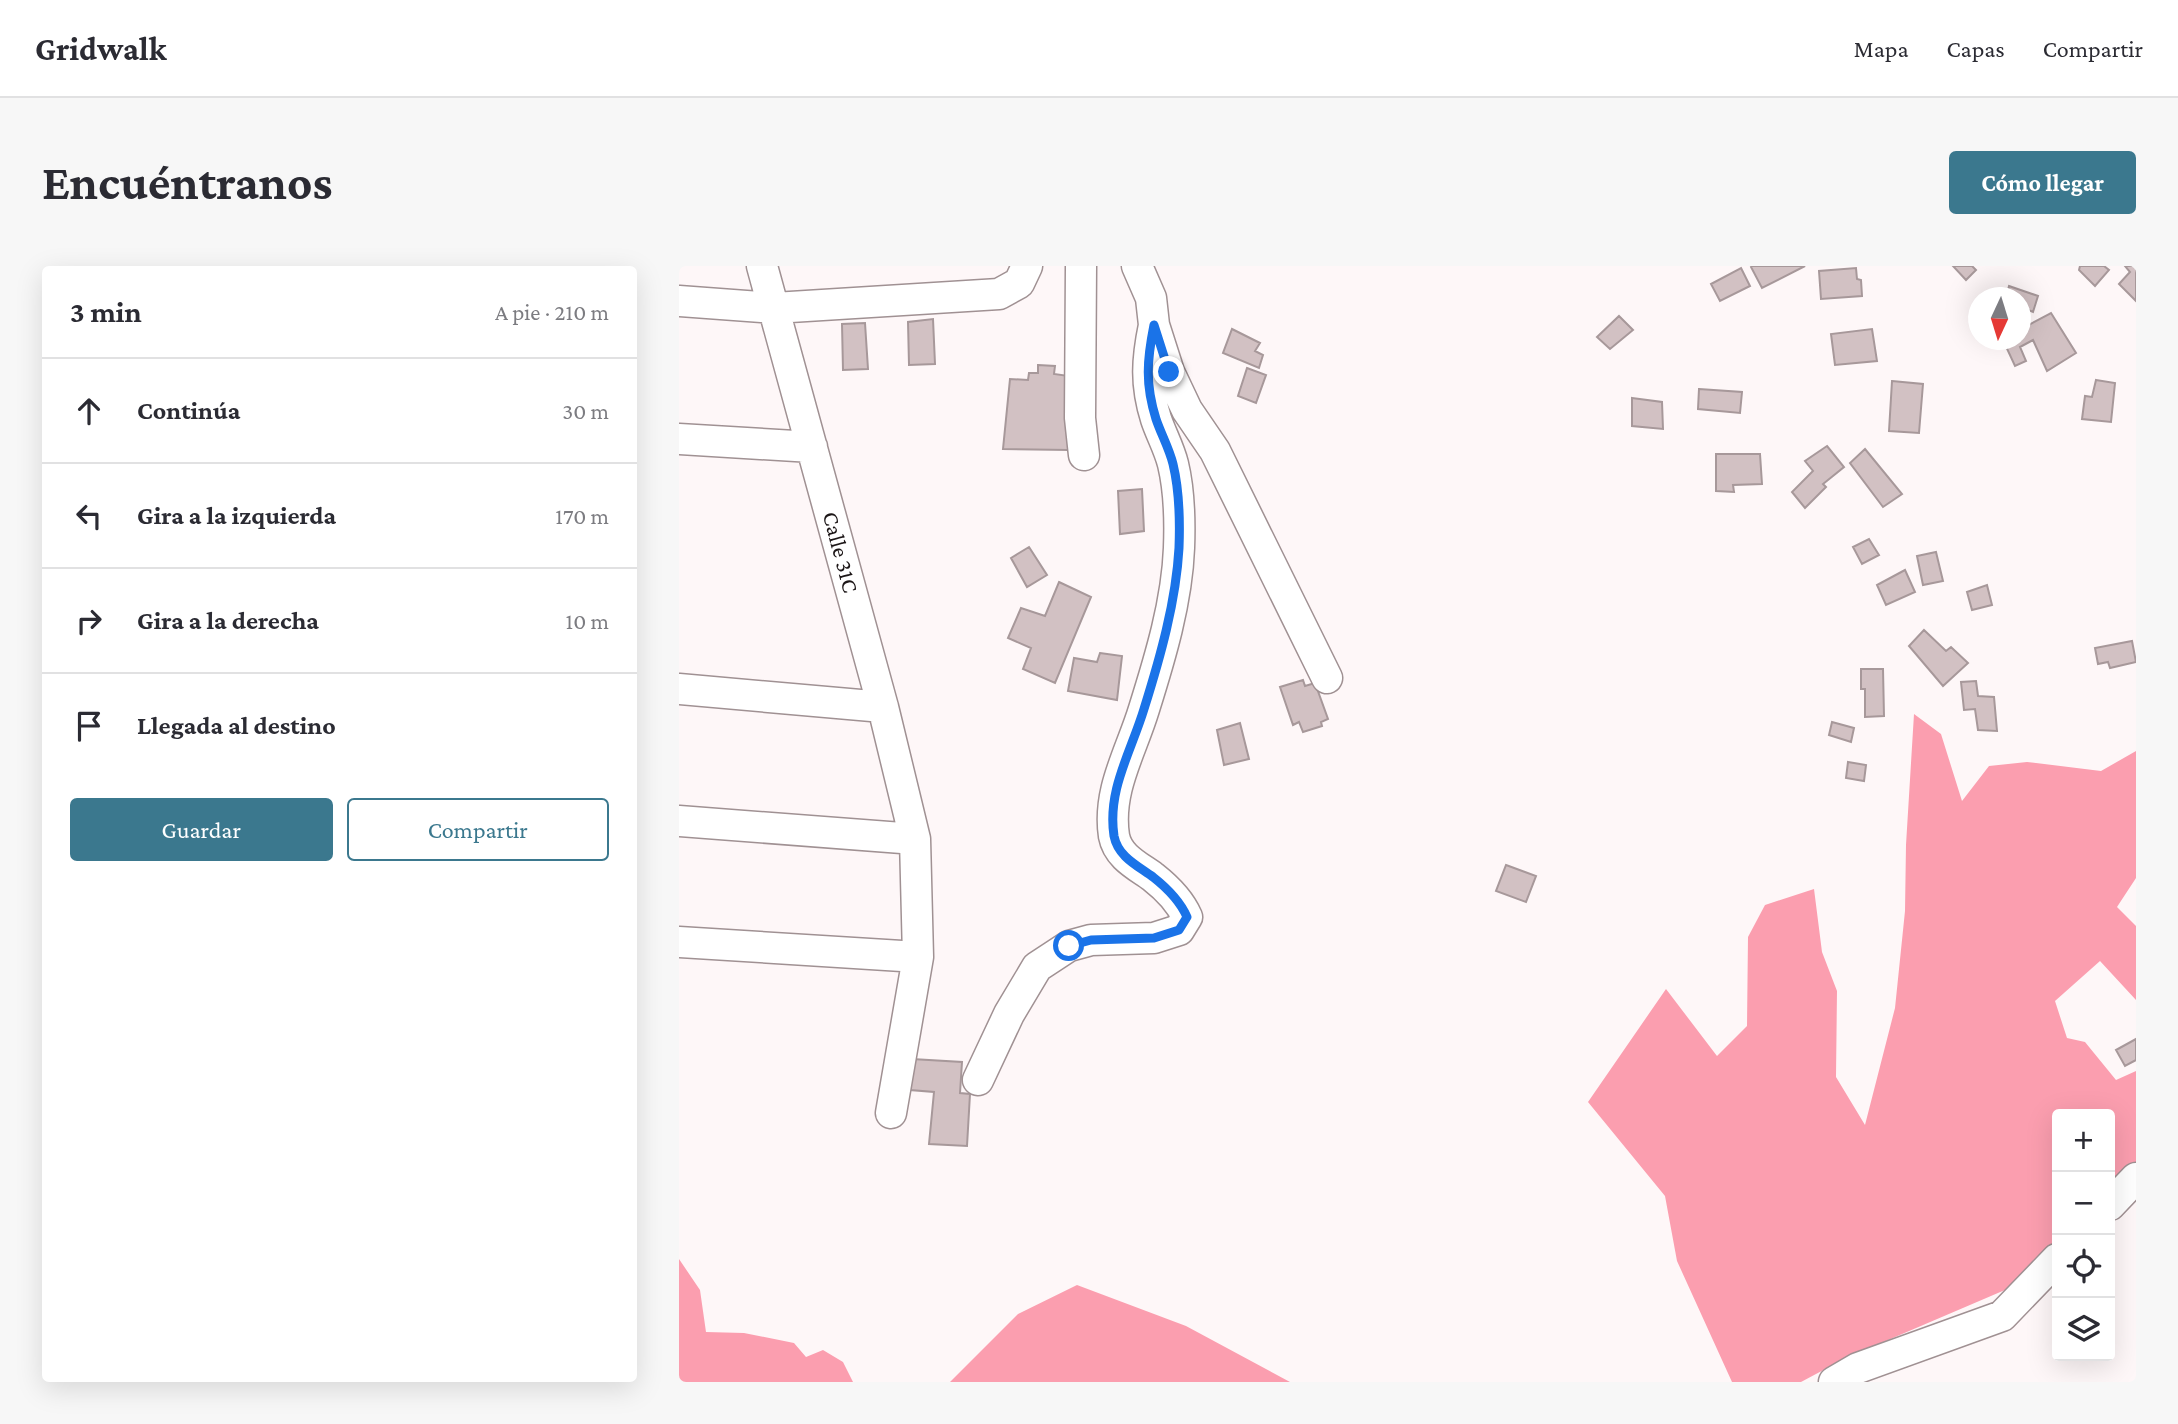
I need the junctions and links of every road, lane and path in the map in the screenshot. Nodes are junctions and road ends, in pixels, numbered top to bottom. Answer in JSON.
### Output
{"nodes":[{"id":1,"x":762,"y":266,"type":"edge"},
{"id":2,"x":1027,"y":266,"type":"edge"},
{"id":3,"x":1081,"y":266,"type":"edge"},
{"id":4,"x":1137,"y":266,"type":"edge"},
{"id":5,"x":679,"y":301,"type":"edge"},
{"id":6,"x":774,"y":308,"type":"junction"},
{"id":7,"x":1154,"y":325,"type":"junction"},
{"id":8,"x":679,"y":439,"type":"edge"},
{"id":9,"x":812,"y":447,"type":"junction"},
{"id":10,"x":1084,"y":455,"type":"dead end"},
{"id":11,"x":1327,"y":678,"type":"dead end"},
{"id":12,"x":679,"y":689,"type":"edge"},
{"id":13,"x":883,"y":707,"type":"junction"},
{"id":14,"x":679,"y":821,"type":"edge"},
{"id":15,"x":915,"y":839,"type":"junction"},
{"id":16,"x":679,"y":942,"type":"edge"},
{"id":17,"x":918,"y":957,"type":"junction"},
{"id":18,"x":978,"y":1080,"type":"dead end"},
{"id":19,"x":891,"y":1112,"type":"dead end"},
{"id":20,"x":2136,"y":1178,"type":"edge"},
{"id":21,"x":2115,"y":1200,"type":"edge"},
{"id":22,"x":2052,"y":1264,"type":"edge"},
{"id":23,"x":1834,"y":1382,"type":"edge"}],
"edges":[{"from":1,"to":6,"type":"street","name":"Calle 31C"},
{"from":2,"to":6,"type":"street"},
{"from":3,"to":10,"type":"street"},
{"from":4,"to":7,"type":"street"},
{"from":5,"to":6,"type":"street"},
{"from":6,"to":9,"type":"street","name":"Calle 31C"},
{"from":7,"to":11,"type":"street"},
{"from":7,"to":18,"type":"street"},
{"from":8,"to":9,"type":"street"},
{"from":9,"to":13,"type":"street","name":"Calle 31C"},
{"from":12,"to":13,"type":"street"},
{"from":13,"to":15,"type":"street","name":"Calle 31C"},
{"from":14,"to":15,"type":"street"},
{"from":15,"to":17,"type":"street","name":"Calle 31C"},
{"from":16,"to":17,"type":"street"},
{"from":17,"to":19,"type":"street","name":"Calle 31C"},
{"from":20,"to":21,"type":"street"},
{"from":22,"to":23,"type":"street"}]}
